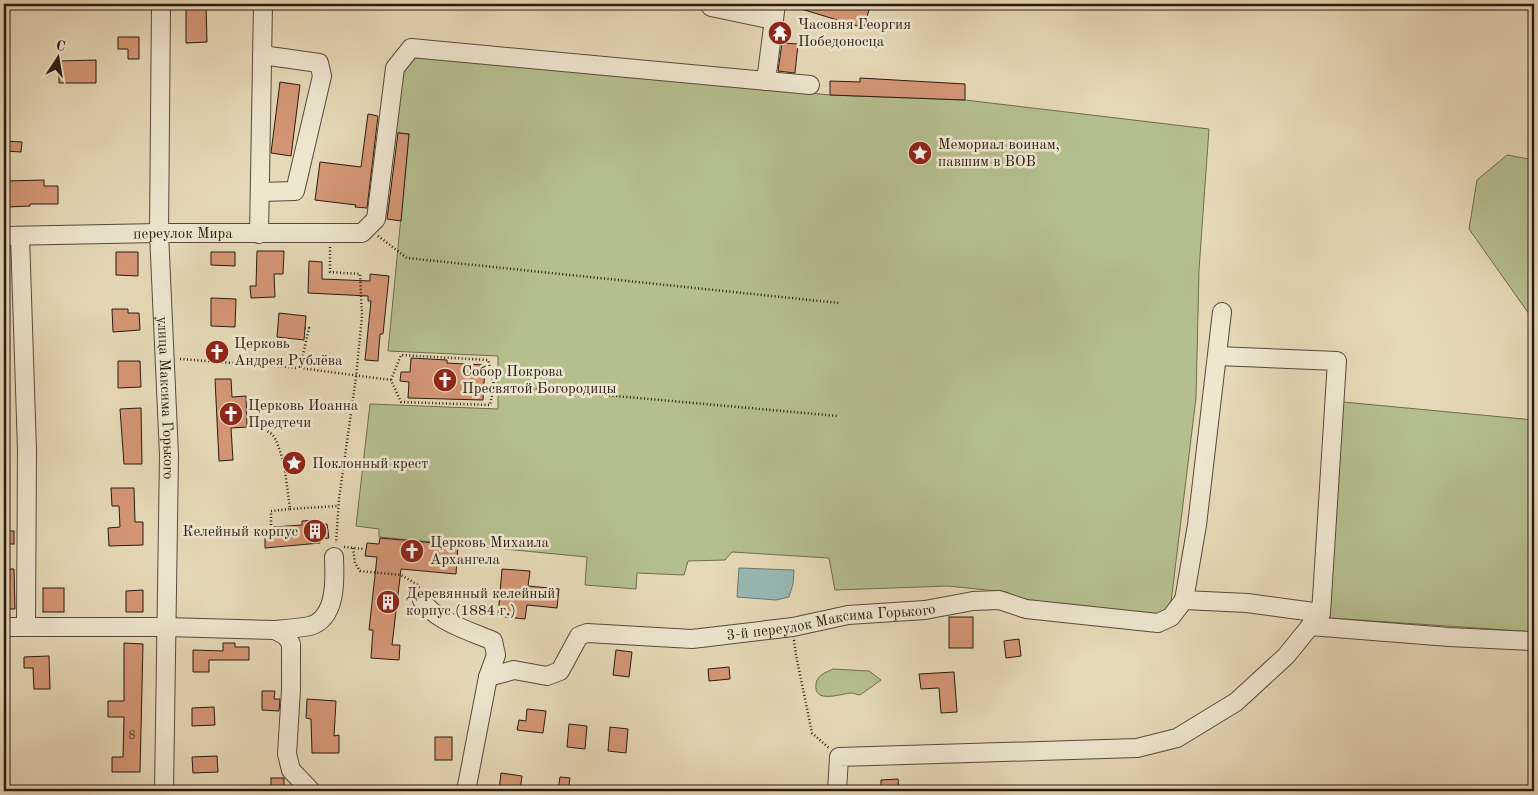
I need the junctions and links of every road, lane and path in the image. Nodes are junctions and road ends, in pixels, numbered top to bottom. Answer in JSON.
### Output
{"nodes":[{"id":1,"x":161,"y":4,"type":"edge"},
{"id":2,"x":263,"y":4,"type":"edge"},
{"id":3,"x":709,"y":4,"type":"edge"},
{"id":4,"x":775,"y":12,"type":"edge"},
{"id":5,"x":262,"y":55,"type":"junction"},
{"id":6,"x":766,"y":81,"type":"junction"},
{"id":7,"x":810,"y":86,"type":"dead end"},
{"id":8,"x":260,"y":192,"type":"junction"},
{"id":9,"x":365,"y":230,"type":"junction"},
{"id":10,"x":159,"y":233,"type":"junction"},
{"id":11,"x":330,"y":233,"type":"junction"},
{"id":12,"x":259,"y":234,"type":"junction"},
{"id":13,"x":12,"y":236,"type":"edge"},
{"id":14,"x":839,"y":303,"type":"dead end"},
{"id":15,"x":1222,"y":312,"type":"dead end"},
{"id":16,"x":305,"y":328,"type":"dead end"},
{"id":17,"x":1217,"y":356,"type":"junction"},
{"id":18,"x":164,"y":358,"type":"junction"},
{"id":19,"x":300,"y":368,"type":"junction"},
{"id":20,"x":356,"y":376,"type":"junction"},
{"id":21,"x":391,"y":380,"type":"junction"},
{"id":22,"x":494,"y":385,"type":"junction"},
{"id":23,"x":838,"y":416,"type":"dead end"},
{"id":24,"x":247,"y":427,"type":"dead end"},
{"id":25,"x":284,"y":463,"type":"junction"},
{"id":26,"x":294,"y":463,"type":"dead end"},
{"id":27,"x":338,"y":506,"type":"junction"},
{"id":28,"x":290,"y":509,"type":"junction"},
{"id":29,"x":271,"y":525,"type":"dead end"},
{"id":30,"x":352,"y":548,"type":"junction"},
{"id":31,"x":364,"y":549,"type":"dead end"},
{"id":32,"x":334,"y":557,"type":"dead end"},
{"id":33,"x":422,"y":600,"type":"joint"},
{"id":34,"x":1184,"y":600,"type":"junction"},
{"id":35,"x":1316,"y":620,"type":"junction"},
{"id":36,"x":4,"y":627,"type":"edge"},
{"id":37,"x":26,"y":627,"type":"junction"},
{"id":38,"x":166,"y":627,"type":"junction"},
{"id":39,"x":793,"y":627,"type":"junction"},
{"id":40,"x":274,"y":630,"type":"junction"},
{"id":41,"x":1530,"y":641,"type":"dead end"},
{"id":42,"x":488,"y":677,"type":"junction"},
{"id":43,"x":840,"y":757,"type":"junction"},
{"id":44,"x":164,"y":791,"type":"edge"},
{"id":45,"x":311,"y":791,"type":"edge"},
{"id":46,"x":466,"y":791,"type":"edge"},
{"id":47,"x":837,"y":791,"type":"edge"}],
"edges":[{"from":1,"to":10,"type":"street","name":"улица Максима Горького"},
{"from":2,"to":5,"type":"street"},
{"from":3,"to":4,"type":"street"},
{"from":4,"to":6,"type":"street"},
{"from":5,"to":8,"type":"street"},
{"from":5,"to":8,"type":"street"},
{"from":6,"to":7,"type":"street"},
{"from":6,"to":9,"type":"street"},
{"from":8,"to":12,"type":"street"},
{"from":9,"to":11,"type":"street","name":"переулок Мира"},
{"from":9,"to":14,"type":"path"},
{"from":10,"to":12,"type":"street","name":"переулок Мира"},
{"from":10,"to":13,"type":"street","name":"переулок Мира"},
{"from":10,"to":18,"type":"street","name":"улица Максима Горького"},
{"from":11,"to":12,"type":"street","name":"переулок Мира"},
{"from":11,"to":20,"type":"path"},
{"from":13,"to":37,"type":"street"},
{"from":15,"to":17,"type":"street"},
{"from":16,"to":19,"type":"path"},
{"from":17,"to":34,"type":"street"},
{"from":17,"to":35,"type":"street"},
{"from":18,"to":19,"type":"path"},
{"from":18,"to":38,"type":"street","name":"улица Максима Горького"},
{"from":19,"to":20,"type":"path"},
{"from":20,"to":21,"type":"path"},
{"from":20,"to":27,"type":"path"},
{"from":21,"to":22,"type":"path"},
{"from":21,"to":22,"type":"path"},
{"from":22,"to":23,"type":"path"},
{"from":24,"to":25,"type":"path"},
{"from":25,"to":26,"type":"path"},
{"from":25,"to":28,"type":"path"},
{"from":27,"to":28,"type":"path"},
{"from":27,"to":30,"type":"path"},
{"from":28,"to":29,"type":"path"},
{"from":30,"to":31,"type":"path"},
{"from":30,"to":33,"type":"path"},
{"from":32,"to":40,"type":"street"},
{"from":33,"to":42,"type":"street"},
{"from":34,"to":35,"type":"street"},
{"from":34,"to":39,"type":"street","name":"3-й переулок Максима Горького"},
{"from":35,"to":41,"type":"street"},
{"from":35,"to":43,"type":"street"},
{"from":36,"to":37,"type":"street"},
{"from":37,"to":38,"type":"street"},
{"from":38,"to":40,"type":"street"},
{"from":38,"to":44,"type":"street","name":"улица Максима Горького"},
{"from":39,"to":42,"type":"street","name":"3-й переулок Максима Горького"},
{"from":39,"to":43,"type":"path"},
{"from":40,"to":45,"type":"street"},
{"from":42,"to":46,"type":"street"},
{"from":43,"to":47,"type":"street"}]}
